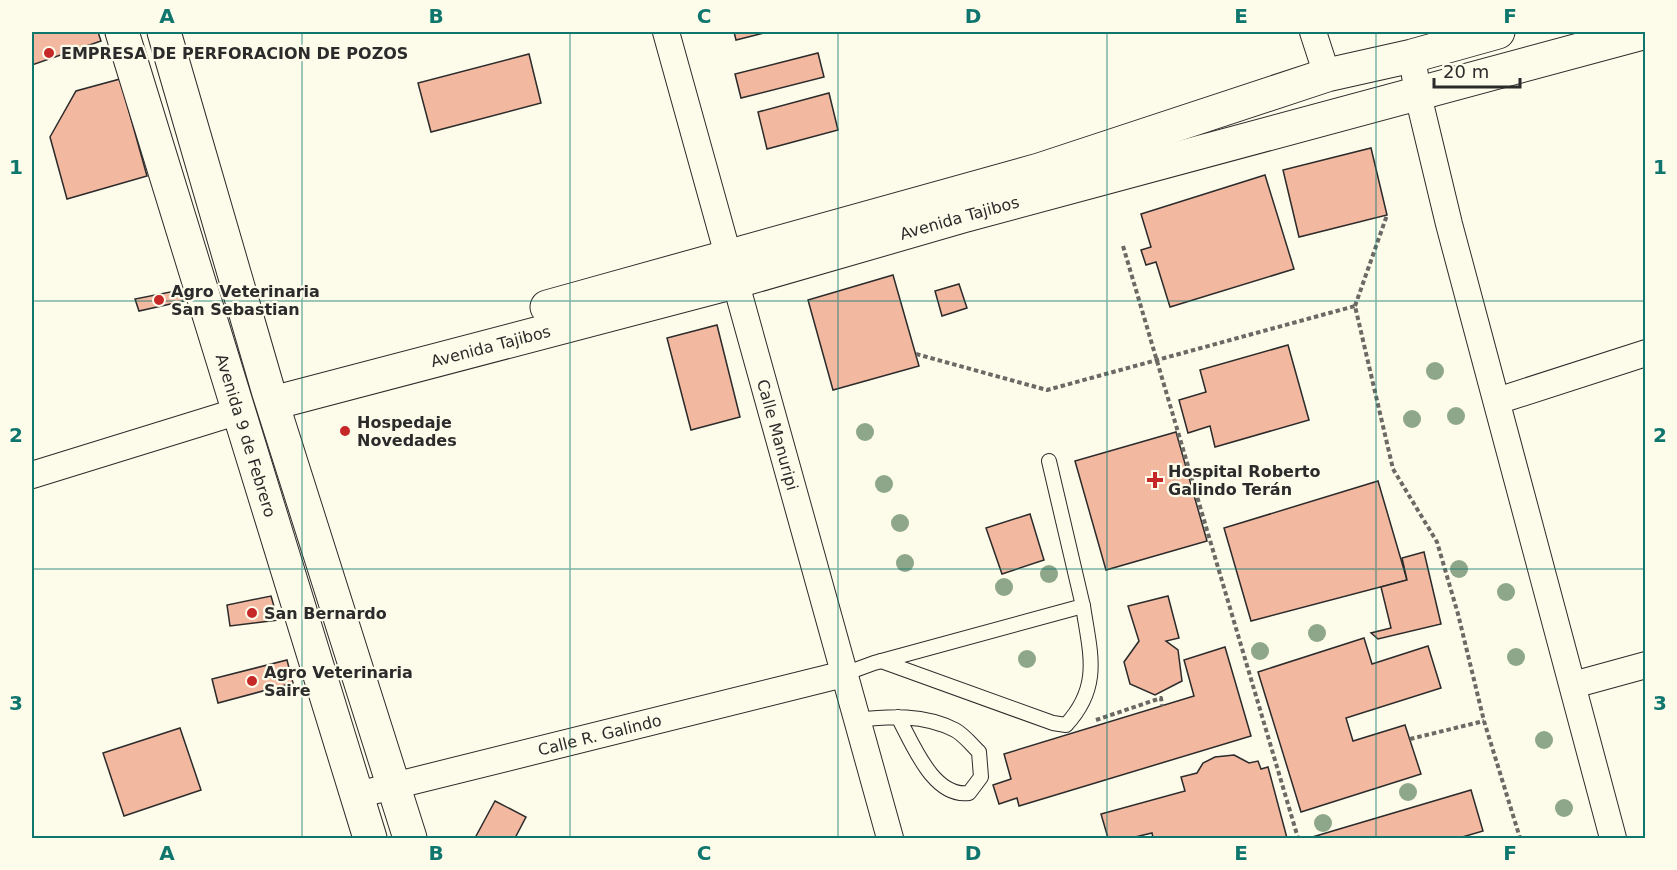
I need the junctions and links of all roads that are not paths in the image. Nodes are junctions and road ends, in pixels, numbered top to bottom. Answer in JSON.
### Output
{"nodes":[{"id":1,"x":122,"y":32,"type":"edge"},
{"id":2,"x":168,"y":32,"type":"edge"},
{"id":3,"x":666,"y":32,"type":"edge"},
{"id":4,"x":1313,"y":32,"type":"edge"},
{"id":5,"x":1498,"y":32,"type":"edge"},
{"id":6,"x":1646,"y":32,"type":"edge"},
{"id":7,"x":1412,"y":56,"type":"junction"},
{"id":8,"x":1327,"y":75,"type":"junction"},
{"id":9,"x":1418,"y":95,"type":"junction"},
{"id":10,"x":731,"y":271,"type":"junction"},
{"id":11,"x":1646,"y":353,"type":"edge"},
{"id":12,"x":271,"y":397,"type":"junction"},
{"id":13,"x":1497,"y":401,"type":"junction"},
{"id":14,"x":240,"y":411,"type":"junction"},
{"id":15,"x":1049,"y":461,"type":"dead end"},
{"id":16,"x":32,"y":475,"type":"edge"},
{"id":17,"x":1083,"y":606,"type":"junction"},
{"id":18,"x":881,"y":661,"type":"junction"},
{"id":19,"x":1646,"y":665,"type":"edge"},
{"id":20,"x":844,"y":674,"type":"junction"},
{"id":21,"x":1573,"y":685,"type":"junction"},
{"id":22,"x":898,"y":717,"type":"junction"},
{"id":23,"x":856,"y":720,"type":"junction"},
{"id":24,"x":393,"y":786,"type":"junction"},
{"id":25,"x":357,"y":795,"type":"junction"},
{"id":26,"x":370,"y":838,"type":"edge"},
{"id":27,"x":410,"y":838,"type":"edge"},
{"id":28,"x":890,"y":838,"type":"edge"},
{"id":29,"x":1612,"y":838,"type":"edge"}],
"edges":[{"from":1,"to":14,"type":"main road","name":"Avenida 9 de Febrero"},
{"from":2,"to":12,"type":"main road","name":"Avenida 9 de Febrero"},
{"from":3,"to":10,"type":"street","name":"Calle Manuripi"},
{"from":4,"to":8,"type":"street"},
{"from":5,"to":7,"type":"main road","name":"Avenida Tajibos"},
{"from":6,"to":9,"type":"main road","name":"Avenida Tajibos"},
{"from":7,"to":8,"type":"main road","name":"Avenida Tajibos"},
{"from":7,"to":9,"type":"street"},
{"from":8,"to":10,"type":"main road","name":"Avenida Tajibos"},
{"from":9,"to":10,"type":"main road","name":"Avenida Tajibos"},
{"from":9,"to":13,"type":"street"},
{"from":10,"to":12,"type":"main road","name":"Avenida Tajibos"},
{"from":10,"to":20,"type":"street","name":"Calle Manuripi"},
{"from":11,"to":13,"type":"street"},
{"from":12,"to":24,"type":"main road","name":"Avenida 9 de Febrero"},
{"from":13,"to":21,"type":"street"},
{"from":14,"to":16,"type":"street"},
{"from":14,"to":25,"type":"main road","name":"Avenida 9 de Febrero"},
{"from":15,"to":17,"type":"lane"},
{"from":17,"to":18,"type":"lane"},
{"from":17,"to":18,"type":"lane"},
{"from":18,"to":20,"type":"lane"},
{"from":19,"to":21,"type":"street"},
{"from":20,"to":23,"type":"street","name":"Calle Manuripi"},
{"from":20,"to":24,"type":"street","name":"Calle R. Galindo"},
{"from":21,"to":29,"type":"street"},
{"from":22,"to":22,"type":"lane"},
{"from":22,"to":23,"type":"lane"},
{"from":23,"to":28,"type":"street","name":"Calle Manuripi"},
{"from":24,"to":25,"type":"street","name":"Calle R. Galindo"},
{"from":24,"to":27,"type":"main road","name":"Avenida 9 de Febrero"},
{"from":25,"to":26,"type":"main road","name":"Avenida 9 de Febrero"}]}
